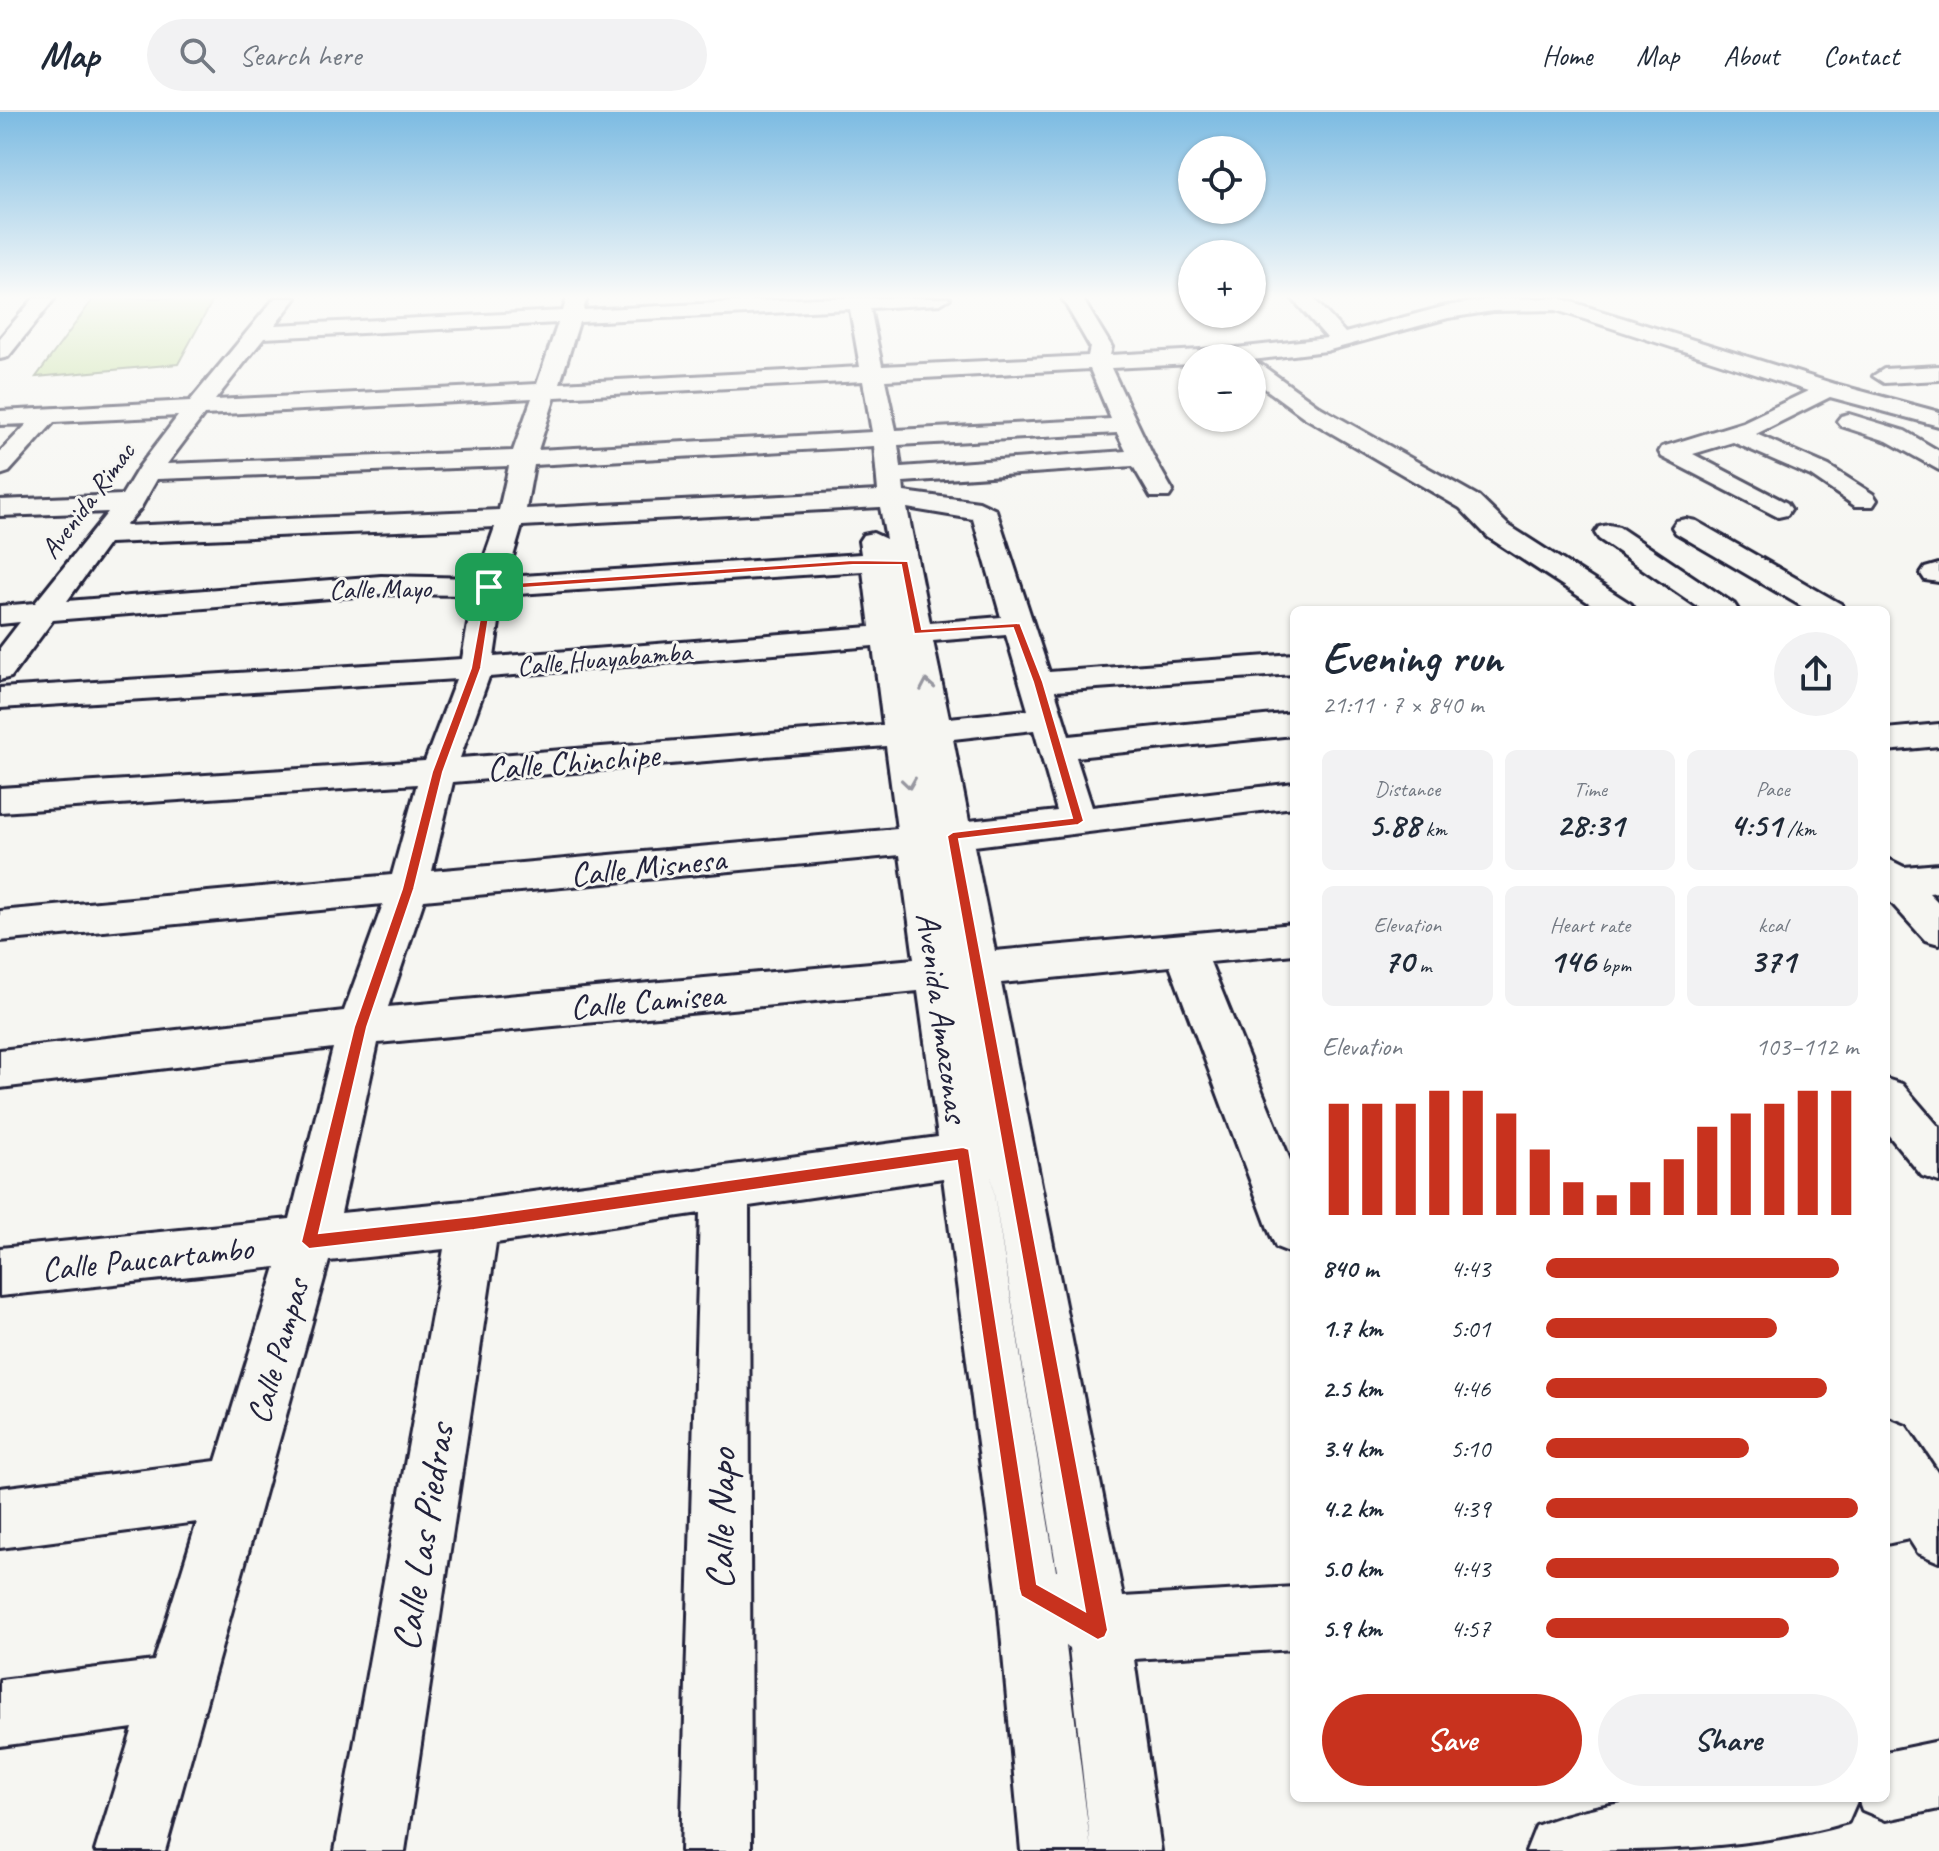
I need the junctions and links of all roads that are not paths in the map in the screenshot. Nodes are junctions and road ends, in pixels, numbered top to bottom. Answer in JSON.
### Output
{"nodes":[{"id":1,"x":220,"y":379,"type":"edge"},
{"id":2,"x":548,"y":379,"type":"edge"},
{"id":3,"x":611,"y":379,"type":"edge"},
{"id":4,"x":864,"y":379,"type":"edge"},
{"id":5,"x":1109,"y":379,"type":"edge"},
{"id":6,"x":1269,"y":379,"type":"edge"},
{"id":7,"x":1796,"y":379,"type":"edge"},
{"id":8,"x":1889,"y":379,"type":"edge"},
{"id":9,"x":547,"y":382,"type":"junction"},
{"id":10,"x":1827,"y":389,"type":"junction"},
{"id":11,"x":205,"y":398,"type":"junction"},
{"id":12,"x":0,"y":400,"type":"edge"},
{"id":13,"x":1802,"y":406,"type":"junction"},
{"id":14,"x":1939,"y":411,"type":"edge"},
{"id":15,"x":48,"y":415,"type":"junction"},
{"id":16,"x":0,"y":418,"type":"edge"},
{"id":17,"x":1939,"y":419,"type":"edge"},
{"id":18,"x":1127,"y":425,"type":"junction"},
{"id":19,"x":1737,"y":435,"type":"junction"},
{"id":20,"x":872,"y":438,"type":"junction"},
{"id":21,"x":523,"y":458,"type":"junction"},
{"id":22,"x":1141,"y":458,"type":"junction"},
{"id":23,"x":1939,"y":462,"type":"edge"},
{"id":24,"x":0,"y":467,"type":"edge"},
{"id":25,"x":148,"y":472,"type":"junction"},
{"id":26,"x":883,"y":491,"type":"junction"},
{"id":27,"x":1160,"y":491,"type":"dead end"},
{"id":28,"x":1864,"y":500,"type":"dead end"},
{"id":29,"x":131,"y":503,"type":"junction"},
{"id":30,"x":0,"y":508,"type":"edge"},
{"id":31,"x":1778,"y":509,"type":"dead end"},
{"id":32,"x":511,"y":518,"type":"junction"},
{"id":33,"x":1686,"y":527,"type":"dead end"},
{"id":34,"x":1609,"y":533,"type":"dead end"},
{"id":35,"x":101,"y":535,"type":"junction"},
{"id":36,"x":891,"y":563,"type":"junction"},
{"id":37,"x":489,"y":587,"type":"junction"},
{"id":38,"x":1614,"y":606,"type":"edge"},
{"id":39,"x":1717,"y":606,"type":"edge"},
{"id":40,"x":1823,"y":606,"type":"edge"},
{"id":41,"x":44,"y":612,"type":"junction"},
{"id":42,"x":0,"y":615,"type":"edge"},
{"id":43,"x":1016,"y":625,"type":"junction"},
{"id":44,"x":902,"y":633,"type":"junction"},
{"id":45,"x":1290,"y":664,"type":"edge"},
{"id":46,"x":476,"y":668,"type":"junction"},
{"id":47,"x":0,"y":670,"type":"edge"},
{"id":48,"x":1038,"y":682,"type":"junction"},
{"id":49,"x":0,"y":698,"type":"edge"},
{"id":50,"x":1290,"y":724,"type":"edge"},
{"id":51,"x":918,"y":732,"type":"junction"},
{"id":52,"x":1053,"y":733,"type":"junction"},
{"id":53,"x":1939,"y":735,"type":"edge"},
{"id":54,"x":1890,"y":740,"type":"edge"},
{"id":55,"x":438,"y":772,"type":"junction"},
{"id":56,"x":1290,"y":795,"type":"edge"},
{"id":57,"x":0,"y":800,"type":"edge"},
{"id":58,"x":1078,"y":821,"type":"junction"},
{"id":59,"x":935,"y":838,"type":"junction"},
{"id":60,"x":1939,"y":878,"type":"edge"},
{"id":61,"x":1890,"y":879,"type":"edge"},
{"id":62,"x":1890,"y":880,"type":"edge"},
{"id":63,"x":408,"y":889,"type":"junction"},
{"id":64,"x":0,"y":926,"type":"edge"},
{"id":65,"x":1939,"y":929,"type":"edge"},
{"id":66,"x":1290,"y":939,"type":"edge"},
{"id":67,"x":1184,"y":950,"type":"junction"},
{"id":68,"x":957,"y":970,"type":"junction"},
{"id":69,"x":360,"y":1027,"type":"junction"},
{"id":70,"x":0,"y":1069,"type":"edge"},
{"id":71,"x":1890,"y":1103,"type":"edge"},
{"id":72,"x":986,"y":1151,"type":"junction"},
{"id":73,"x":1939,"y":1161,"type":"edge"},
{"id":74,"x":725,"y":1188,"type":"junction"},
{"id":75,"x":1290,"y":1221,"type":"edge"},
{"id":76,"x":474,"y":1223,"type":"junction"},
{"id":77,"x":309,"y":1242,"type":"junction"},
{"id":78,"x":0,"y":1272,"type":"edge"},
{"id":79,"x":1890,"y":1454,"type":"edge"},
{"id":80,"x":237,"y":1488,"type":"junction"},
{"id":81,"x":1922,"y":1514,"type":"edge"},
{"id":82,"x":0,"y":1518,"type":"edge"},
{"id":83,"x":1028,"y":1589,"type":"junction"},
{"id":84,"x":1290,"y":1618,"type":"edge"},
{"id":85,"x":1098,"y":1630,"type":"junction"},
{"id":86,"x":177,"y":1690,"type":"junction"},
{"id":87,"x":0,"y":1713,"type":"edge"},
{"id":88,"x":1939,"y":1775,"type":"edge"},
{"id":89,"x":1890,"y":1785,"type":"edge"},
{"id":90,"x":1804,"y":1802,"type":"edge"},
{"id":91,"x":130,"y":1851,"type":"edge"},
{"id":92,"x":370,"y":1851,"type":"edge"},
{"id":93,"x":716,"y":1851,"type":"edge"},
{"id":94,"x":1056,"y":1851,"type":"edge"},
{"id":95,"x":1126,"y":1851,"type":"edge"},
{"id":96,"x":1561,"y":1851,"type":"edge"}],
"edges":[{"from":1,"to":11,"type":"street","name":"Avenida Rimac"},
{"from":2,"to":9,"type":"street","name":"Calle Pampas"},
{"from":3,"to":9,"type":"street"},
{"from":4,"to":20,"type":"street","name":"Avenida Amazonas"},
{"from":5,"to":18,"type":"street"},
{"from":6,"to":38,"type":"street"},
{"from":7,"to":10,"type":"street"},
{"from":8,"to":14,"type":"street"},
{"from":9,"to":11,"type":"street"},
{"from":9,"to":21,"type":"street","name":"Calle Pampas"},
{"from":10,"to":13,"type":"street"},
{"from":10,"to":17,"type":"street"},
{"from":11,"to":12,"type":"street"},
{"from":11,"to":15,"type":"street"},
{"from":11,"to":25,"type":"street","name":"Avenida Rimac"},
{"from":13,"to":19,"type":"street"},
{"from":13,"to":23,"type":"street"},
{"from":15,"to":16,"type":"street"},
{"from":15,"to":24,"type":"street"},
{"from":18,"to":20,"type":"street"},
{"from":18,"to":22,"type":"street"},
{"from":19,"to":28,"type":"street"},
{"from":19,"to":31,"type":"street"},
{"from":20,"to":21,"type":"street"},
{"from":20,"to":26,"type":"street","name":"Avenida Amazonas"},
{"from":21,"to":25,"type":"street"},
{"from":21,"to":32,"type":"street","name":"Calle Pampas"},
{"from":22,"to":26,"type":"street"},
{"from":22,"to":27,"type":"street"},
{"from":25,"to":29,"type":"street","name":"Avenida Rimac"},
{"from":26,"to":32,"type":"street"},
{"from":26,"to":36,"type":"street","name":"Avenida Amazonas"},
{"from":26,"to":43,"type":"street"},
{"from":29,"to":30,"type":"street"},
{"from":29,"to":35,"type":"street","name":"Avenida Rimac"},
{"from":32,"to":35,"type":"street"},
{"from":32,"to":37,"type":"street","name":"Calle Pampas"},
{"from":33,"to":40,"type":"street"},
{"from":34,"to":39,"type":"street"},
{"from":35,"to":41,"type":"street","name":"Avenida Rimac"},
{"from":36,"to":37,"type":"street","name":"Calle Mayo"},
{"from":36,"to":44,"type":"street","name":"Avenida Amazonas"},
{"from":37,"to":41,"type":"street","name":"Calle Mayo"},
{"from":37,"to":46,"type":"street","name":"Calle Pampas"},
{"from":41,"to":42,"type":"street","name":"Calle Mayo"},
{"from":41,"to":47,"type":"street","name":"Avenida Rimac"},
{"from":43,"to":44,"type":"street","name":"Calle Huayabamba"},
{"from":43,"to":48,"type":"street"},
{"from":44,"to":46,"type":"street","name":"Calle Huayabamba"},
{"from":44,"to":51,"type":"street","name":"Avenida Amazonas"},
{"from":45,"to":48,"type":"street"},
{"from":46,"to":49,"type":"street","name":"Calle Huayabamba"},
{"from":46,"to":55,"type":"street","name":"Calle Pampas"},
{"from":48,"to":52,"type":"street"},
{"from":50,"to":52,"type":"street","name":"Calle Chinchipe"},
{"from":51,"to":52,"type":"street","name":"Calle Chinchipe"},
{"from":51,"to":55,"type":"street","name":"Calle Chinchipe"},
{"from":51,"to":59,"type":"street","name":"Avenida Amazonas"},
{"from":52,"to":58,"type":"street"},
{"from":53,"to":54,"type":"street"},
{"from":55,"to":57,"type":"street","name":"Calle Chinchipe"},
{"from":55,"to":63,"type":"street","name":"Calle Pampas"},
{"from":56,"to":58,"type":"street","name":"Calle Misnesa"},
{"from":58,"to":59,"type":"street","name":"Calle Misnesa"},
{"from":59,"to":63,"type":"street","name":"Calle Misnesa"},
{"from":59,"to":68,"type":"street","name":"Avenida Amazonas"},
{"from":60,"to":61,"type":"street"},
{"from":62,"to":65,"type":"street"},
{"from":63,"to":64,"type":"street","name":"Calle Misnesa"},
{"from":63,"to":69,"type":"street","name":"Calle Pampas"},
{"from":66,"to":67,"type":"street","name":"Calle Camisea"},
{"from":67,"to":68,"type":"street","name":"Calle Camisea"},
{"from":67,"to":75,"type":"street"},
{"from":68,"to":69,"type":"street","name":"Calle Camisea"},
{"from":68,"to":72,"type":"street","name":"Avenida Amazonas"},
{"from":69,"to":70,"type":"street","name":"Calle Camisea"},
{"from":69,"to":77,"type":"street","name":"Calle Pampas"},
{"from":71,"to":73,"type":"street"},
{"from":72,"to":74,"type":"street","name":"Calle Paucartambo"},
{"from":72,"to":83,"type":"street","name":"Avenida Amazonas"},
{"from":72,"to":85,"type":"street","name":"Avenida Amazonas"},
{"from":74,"to":76,"type":"street","name":"Calle Paucartambo"},
{"from":74,"to":93,"type":"street","name":"Calle Napo"},
{"from":76,"to":77,"type":"street","name":"Calle Paucartambo"},
{"from":76,"to":92,"type":"street","name":"Calle Las Piedras"},
{"from":77,"to":78,"type":"street","name":"Calle Paucartambo"},
{"from":77,"to":80,"type":"street","name":"Calle Pampas"},
{"from":79,"to":81,"type":"street"},
{"from":80,"to":82,"type":"street"},
{"from":80,"to":86,"type":"street","name":"Calle Pampas"},
{"from":83,"to":85,"type":"street"},
{"from":83,"to":94,"type":"street","name":"Avenida Amazonas"},
{"from":84,"to":85,"type":"street"},
{"from":85,"to":95,"type":"street","name":"Avenida Amazonas"},
{"from":86,"to":87,"type":"street"},
{"from":86,"to":91,"type":"street","name":"Calle Pampas"},
{"from":88,"to":89,"type":"street"},
{"from":90,"to":96,"type":"street"}]}
